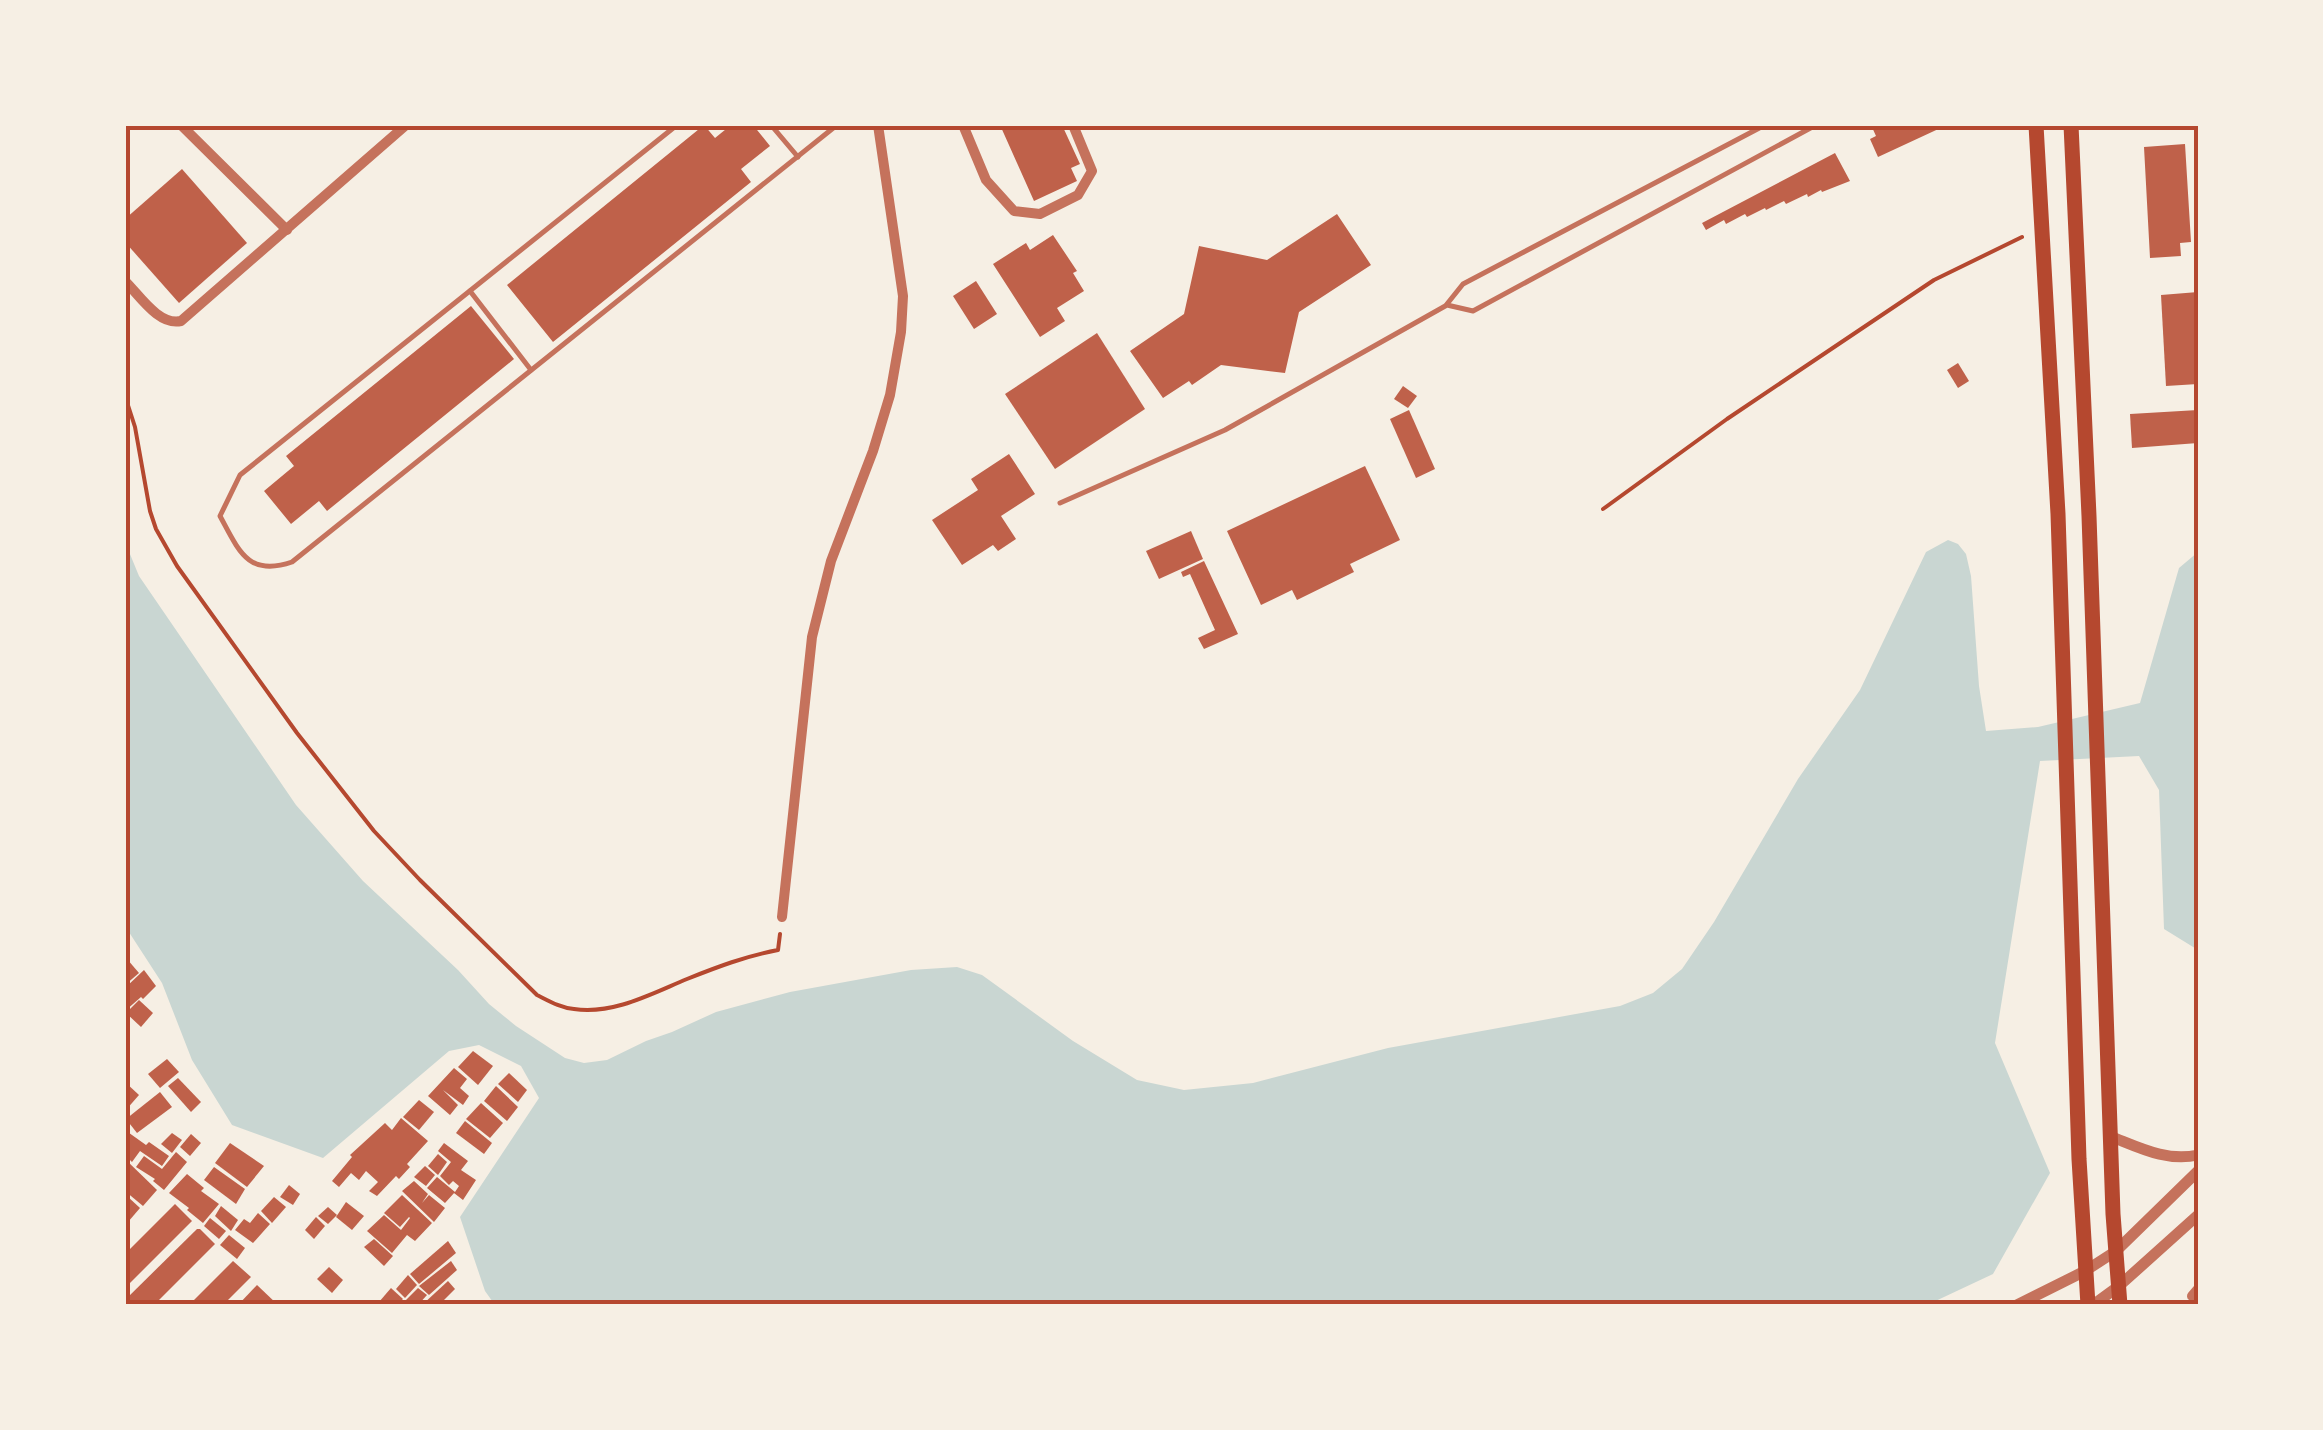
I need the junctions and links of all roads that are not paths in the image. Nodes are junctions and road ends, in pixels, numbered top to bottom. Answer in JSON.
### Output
{"nodes":[{"id":1,"x":181,"y":125,"type":"edge"},
{"id":2,"x":406,"y":125,"type":"edge"},
{"id":3,"x":677,"y":125,"type":"edge"},
{"id":4,"x":771,"y":125,"type":"edge"},
{"id":5,"x":837,"y":125,"type":"edge"},
{"id":6,"x":878,"y":125,"type":"edge"},
{"id":7,"x":962,"y":125,"type":"edge"},
{"id":8,"x":1073,"y":125,"type":"edge"},
{"id":9,"x":1765,"y":125,"type":"edge"},
{"id":10,"x":1816,"y":125,"type":"edge"},
{"id":11,"x":2036,"y":125,"type":"edge"},
{"id":12,"x":2071,"y":125,"type":"edge"},
{"id":13,"x":798,"y":157,"type":"junction"},
{"id":14,"x":286,"y":230,"type":"junction"},
{"id":15,"x":125,"y":281,"type":"edge"},
{"id":16,"x":470,"y":291,"type":"junction"},
{"id":17,"x":1447,"y":305,"type":"junction"},
{"id":18,"x":532,"y":370,"type":"junction"},
{"id":19,"x":1060,"y":502,"type":"dead end"},
{"id":20,"x":782,"y":917,"type":"dead end"},
{"id":21,"x":2112,"y":1137,"type":"junction"},
{"id":22,"x":2198,"y":1155,"type":"edge"},
{"id":23,"x":2198,"y":1171,"type":"edge"},
{"id":24,"x":2197,"y":1219,"type":"edge"},
{"id":25,"x":2116,"y":1251,"type":"junction"},
{"id":26,"x":2085,"y":1271,"type":"junction"},
{"id":27,"x":2119,"y":1286,"type":"junction"},
{"id":28,"x":2198,"y":1289,"type":"edge"},
{"id":29,"x":2198,"y":1301,"type":"edge"},
{"id":30,"x":2017,"y":1305,"type":"edge"},
{"id":31,"x":2090,"y":1305,"type":"edge"},
{"id":32,"x":2120,"y":1305,"type":"edge"}],
"edges":[{"from":1,"to":14,"type":"street"},
{"from":2,"to":14,"type":"street"},
{"from":3,"to":16,"type":"lane"},
{"from":4,"to":13,"type":"lane"},
{"from":5,"to":13,"type":"lane"},
{"from":6,"to":20,"type":"street"},
{"from":7,"to":8,"type":"street"},
{"from":9,"to":17,"type":"lane"},
{"from":10,"to":17,"type":"lane"},
{"from":11,"to":26,"type":"main road"},
{"from":12,"to":21,"type":"main road"},
{"from":13,"to":18,"type":"lane"},
{"from":14,"to":15,"type":"street"},
{"from":16,"to":18,"type":"lane"},
{"from":16,"to":18,"type":"lane"},
{"from":17,"to":19,"type":"lane"},
{"from":21,"to":22,"type":"street"},
{"from":21,"to":25,"type":"main road"},
{"from":23,"to":25,"type":"street"},
{"from":24,"to":27,"type":"street"},
{"from":25,"to":26,"type":"street"},
{"from":25,"to":27,"type":"main road"},
{"from":26,"to":30,"type":"street"},
{"from":26,"to":31,"type":"main road"},
{"from":27,"to":31,"type":"street"},
{"from":27,"to":32,"type":"main road"},
{"from":28,"to":29,"type":"street"}]}
